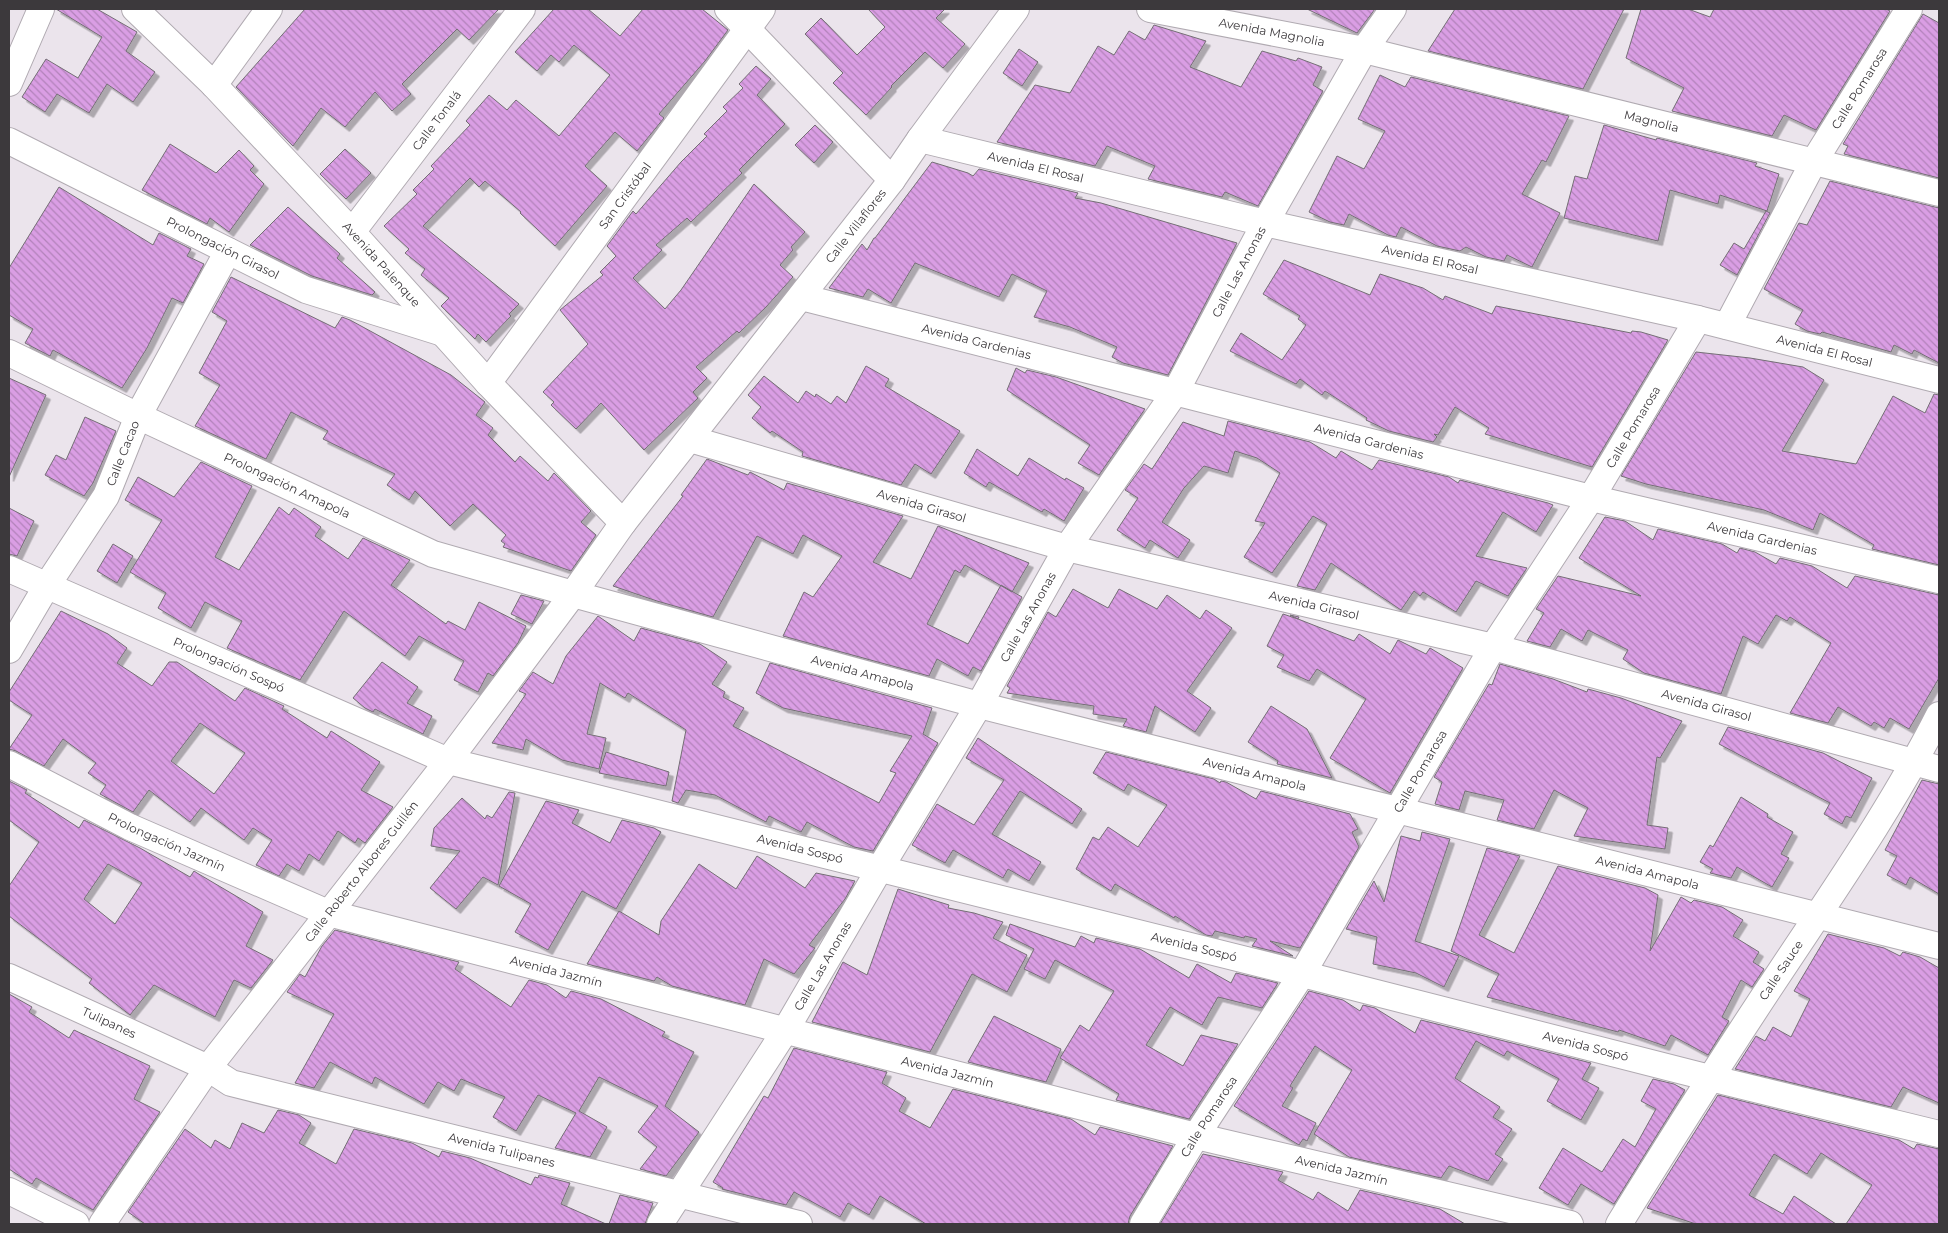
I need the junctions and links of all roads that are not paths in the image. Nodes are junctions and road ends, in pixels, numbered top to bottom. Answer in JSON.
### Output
{"nodes":[{"id":1,"x":41,"y":9,"type":"edge"},
{"id":2,"x":135,"y":9,"type":"edge"},
{"id":3,"x":269,"y":9,"type":"edge"},
{"id":4,"x":522,"y":9,"type":"edge"},
{"id":5,"x":728,"y":9,"type":"edge"},
{"id":6,"x":1016,"y":9,"type":"edge"},
{"id":7,"x":1150,"y":9,"type":"edge"},
{"id":8,"x":1393,"y":9,"type":"edge"},
{"id":9,"x":1909,"y":9,"type":"edge"},
{"id":10,"x":755,"y":19,"type":"edge"},
{"id":11,"x":1364,"y":50,"type":"junction"},
{"id":12,"x":9,"y":82,"type":"edge"},
{"id":13,"x":214,"y":85,"type":"junction"},
{"id":14,"x":920,"y":139,"type":"junction"},
{"id":15,"x":9,"y":141,"type":"edge"},
{"id":16,"x":1813,"y":163,"type":"junction"},
{"id":17,"x":892,"y":180,"type":"junction"},
{"id":18,"x":1939,"y":193,"type":"edge"},
{"id":19,"x":1266,"y":223,"type":"junction"},
{"id":20,"x":352,"y":232,"type":"junction"},
{"id":21,"x":228,"y":251,"type":"junction"},
{"id":22,"x":801,"y":297,"type":"junction"},
{"id":23,"x":1698,"y":319,"type":"junction"},
{"id":24,"x":1727,"y":326,"type":"junction"},
{"id":25,"x":444,"y":334,"type":"junction"},
{"id":26,"x":9,"y":353,"type":"edge"},
{"id":27,"x":1939,"y":380,"type":"edge"},
{"id":28,"x":488,"y":382,"type":"junction"},
{"id":29,"x":1176,"y":391,"type":"junction"},
{"id":30,"x":138,"y":416,"type":"junction"},
{"id":31,"x":690,"y":439,"type":"junction"},
{"id":32,"x":1590,"y":498,"type":"junction"},
{"id":33,"x":624,"y":523,"type":"junction"},
{"id":34,"x":1067,"y":548,"type":"junction"},
{"id":35,"x":9,"y":569,"type":"edge"},
{"id":36,"x":1939,"y":580,"type":"edge"},
{"id":37,"x":46,"y":587,"type":"junction"},
{"id":38,"x":573,"y":594,"type":"junction"},
{"id":39,"x":1493,"y":647,"type":"junction"},
{"id":40,"x":9,"y":650,"type":"edge"},
{"id":41,"x":979,"y":705,"type":"junction"},
{"id":42,"x":1939,"y":715,"type":"edge"},
{"id":43,"x":448,"y":761,"type":"junction"},
{"id":44,"x":9,"y":764,"type":"edge"},
{"id":45,"x":1927,"y":766,"type":"edge"},
{"id":46,"x":1398,"y":810,"type":"junction"},
{"id":47,"x":879,"y":870,"type":"junction"},
{"id":48,"x":328,"y":913,"type":"junction"},
{"id":49,"x":1817,"y":916,"type":"junction"},
{"id":50,"x":1939,"y":946,"type":"edge"},
{"id":51,"x":1302,"y":974,"type":"junction"},
{"id":52,"x":9,"y":977,"type":"edge"},
{"id":53,"x":785,"y":1031,"type":"junction"},
{"id":54,"x":208,"y":1068,"type":"junction"},
{"id":55,"x":1710,"y":1078,"type":"junction"},
{"id":56,"x":1939,"y":1134,"type":"edge"},
{"id":57,"x":1196,"y":1136,"type":"junction"},
{"id":58,"x":9,"y":1191,"type":"edge"},
{"id":59,"x":678,"y":1195,"type":"junction"},
{"id":60,"x":76,"y":1224,"type":"edge"},
{"id":61,"x":102,"y":1224,"type":"edge"},
{"id":62,"x":660,"y":1224,"type":"edge"},
{"id":63,"x":799,"y":1224,"type":"edge"},
{"id":64,"x":1143,"y":1224,"type":"edge"},
{"id":65,"x":1570,"y":1224,"type":"edge"},
{"id":66,"x":1619,"y":1224,"type":"edge"}],
"edges":[{"from":1,"to":12,"type":"street"},
{"from":2,"to":13,"type":"street","name":"Avenida Palenque"},
{"from":3,"to":13,"type":"street"},
{"from":4,"to":20,"type":"street","name":"Calle Tonalá"},
{"from":5,"to":10,"type":"street"},
{"from":6,"to":14,"type":"street","name":"Calle Villaflores"},
{"from":7,"to":11,"type":"street","name":"Avenida Magnolia"},
{"from":8,"to":11,"type":"street","name":"Calle Las Anonas"},
{"from":9,"to":16,"type":"street","name":"Calle Pomarosa"},
{"from":10,"to":17,"type":"street"},
{"from":10,"to":28,"type":"street","name":"San Cristóbal"},
{"from":11,"to":16,"type":"street","name":"Magnolia"},
{"from":11,"to":19,"type":"street","name":"Calle Las Anonas"},
{"from":13,"to":20,"type":"street","name":"Avenida Palenque"},
{"from":14,"to":17,"type":"street","name":"Calle Villaflores"},
{"from":14,"to":19,"type":"street","name":"Avenida El Rosal"},
{"from":15,"to":21,"type":"street","name":"Prolongación Girasol"},
{"from":16,"to":18,"type":"street","name":"Magnolia"},
{"from":16,"to":24,"type":"street","name":"Calle Pomarosa"},
{"from":17,"to":22,"type":"street","name":"Calle Villaflores"},
{"from":19,"to":23,"type":"street","name":"Avenida El Rosal"},
{"from":19,"to":29,"type":"street","name":"Calle Las Anonas"},
{"from":20,"to":25,"type":"street","name":"Avenida Palenque"},
{"from":21,"to":25,"type":"street","name":"Prolongación Girasol"},
{"from":21,"to":30,"type":"street","name":"Calle Cacao"},
{"from":22,"to":29,"type":"street","name":"Avenida Gardenias"},
{"from":22,"to":31,"type":"street","name":"Calle Villaflores"},
{"from":23,"to":24,"type":"street","name":"Avenida El Rosal"},
{"from":23,"to":32,"type":"street","name":"Calle Pomarosa"},
{"from":24,"to":27,"type":"street","name":"Avenida El Rosal"},
{"from":25,"to":28,"type":"street","name":"Avenida Palenque"},
{"from":26,"to":30,"type":"street","name":"Prolongación Amapola"},
{"from":28,"to":33,"type":"street","name":"Avenida Palenque"},
{"from":29,"to":32,"type":"street","name":"Avenida Gardenias"},
{"from":29,"to":34,"type":"street","name":"Calle Las Anonas"},
{"from":30,"to":37,"type":"street","name":"Calle Cacao"},
{"from":30,"to":38,"type":"street","name":"Prolongación Amapola"},
{"from":31,"to":33,"type":"street","name":"Calle Villaflores"},
{"from":31,"to":34,"type":"street","name":"Avenida Girasol"},
{"from":32,"to":36,"type":"street","name":"Avenida Gardenias"},
{"from":32,"to":39,"type":"street","name":"Calle Pomarosa"},
{"from":33,"to":38,"type":"street","name":"Calle Roberto Albores Guillén"},
{"from":34,"to":39,"type":"street","name":"Avenida Girasol"},
{"from":34,"to":41,"type":"street","name":"Calle Las Anonas"},
{"from":35,"to":37,"type":"street","name":"Prolongación Sospó"},
{"from":37,"to":40,"type":"street","name":"Calle Cacao"},
{"from":37,"to":43,"type":"street","name":"Prolongación Sospó"},
{"from":38,"to":41,"type":"street","name":"Avenida Amapola"},
{"from":38,"to":43,"type":"street","name":"Calle Roberto Albores Guillén"},
{"from":39,"to":45,"type":"street","name":"Avenida Girasol"},
{"from":39,"to":46,"type":"street","name":"Calle Pomarosa"},
{"from":41,"to":46,"type":"street","name":"Avenida Amapola"},
{"from":41,"to":47,"type":"street","name":"Calle Las Anonas"},
{"from":42,"to":45,"type":"street","name":"Calle Sauce"},
{"from":43,"to":47,"type":"street","name":"Avenida Sospó"},
{"from":43,"to":48,"type":"street","name":"Calle Roberto Albores Guillén"},
{"from":44,"to":48,"type":"street","name":"Prolongación Jazmín"},
{"from":45,"to":49,"type":"street","name":"Calle Sauce"},
{"from":46,"to":49,"type":"street","name":"Avenida Amapola"},
{"from":46,"to":51,"type":"street","name":"Calle Pomarosa"},
{"from":47,"to":51,"type":"street","name":"Avenida Sospó"},
{"from":47,"to":53,"type":"street","name":"Calle Las Anonas"},
{"from":48,"to":53,"type":"street","name":"Avenida Jazmín"},
{"from":48,"to":54,"type":"street","name":"Calle Roberto Albores Guillén"},
{"from":49,"to":50,"type":"street","name":"Avenida Amapola"},
{"from":49,"to":55,"type":"street","name":"Calle Sauce"},
{"from":51,"to":55,"type":"street","name":"Avenida Sospó"},
{"from":51,"to":57,"type":"street","name":"Calle Pomarosa"},
{"from":52,"to":54,"type":"street","name":"Tulipanes"},
{"from":53,"to":57,"type":"street","name":"Avenida Jazmín"},
{"from":53,"to":59,"type":"street","name":"Calle Las Anonas"},
{"from":54,"to":59,"type":"street","name":"Avenida Tulipanes"},
{"from":54,"to":61,"type":"street","name":"Calle Roberto Albores Guillén"},
{"from":55,"to":56,"type":"street","name":"Avenida Sospó"},
{"from":55,"to":66,"type":"street","name":"Calle Sauce"},
{"from":57,"to":64,"type":"street","name":"Calle Pomarosa"},
{"from":57,"to":65,"type":"street","name":"Avenida Jazmín"},
{"from":58,"to":60,"type":"street"},
{"from":59,"to":62,"type":"street","name":"Calle Las Anonas"},
{"from":59,"to":63,"type":"street","name":"Avenida Tulipanes"}]}
